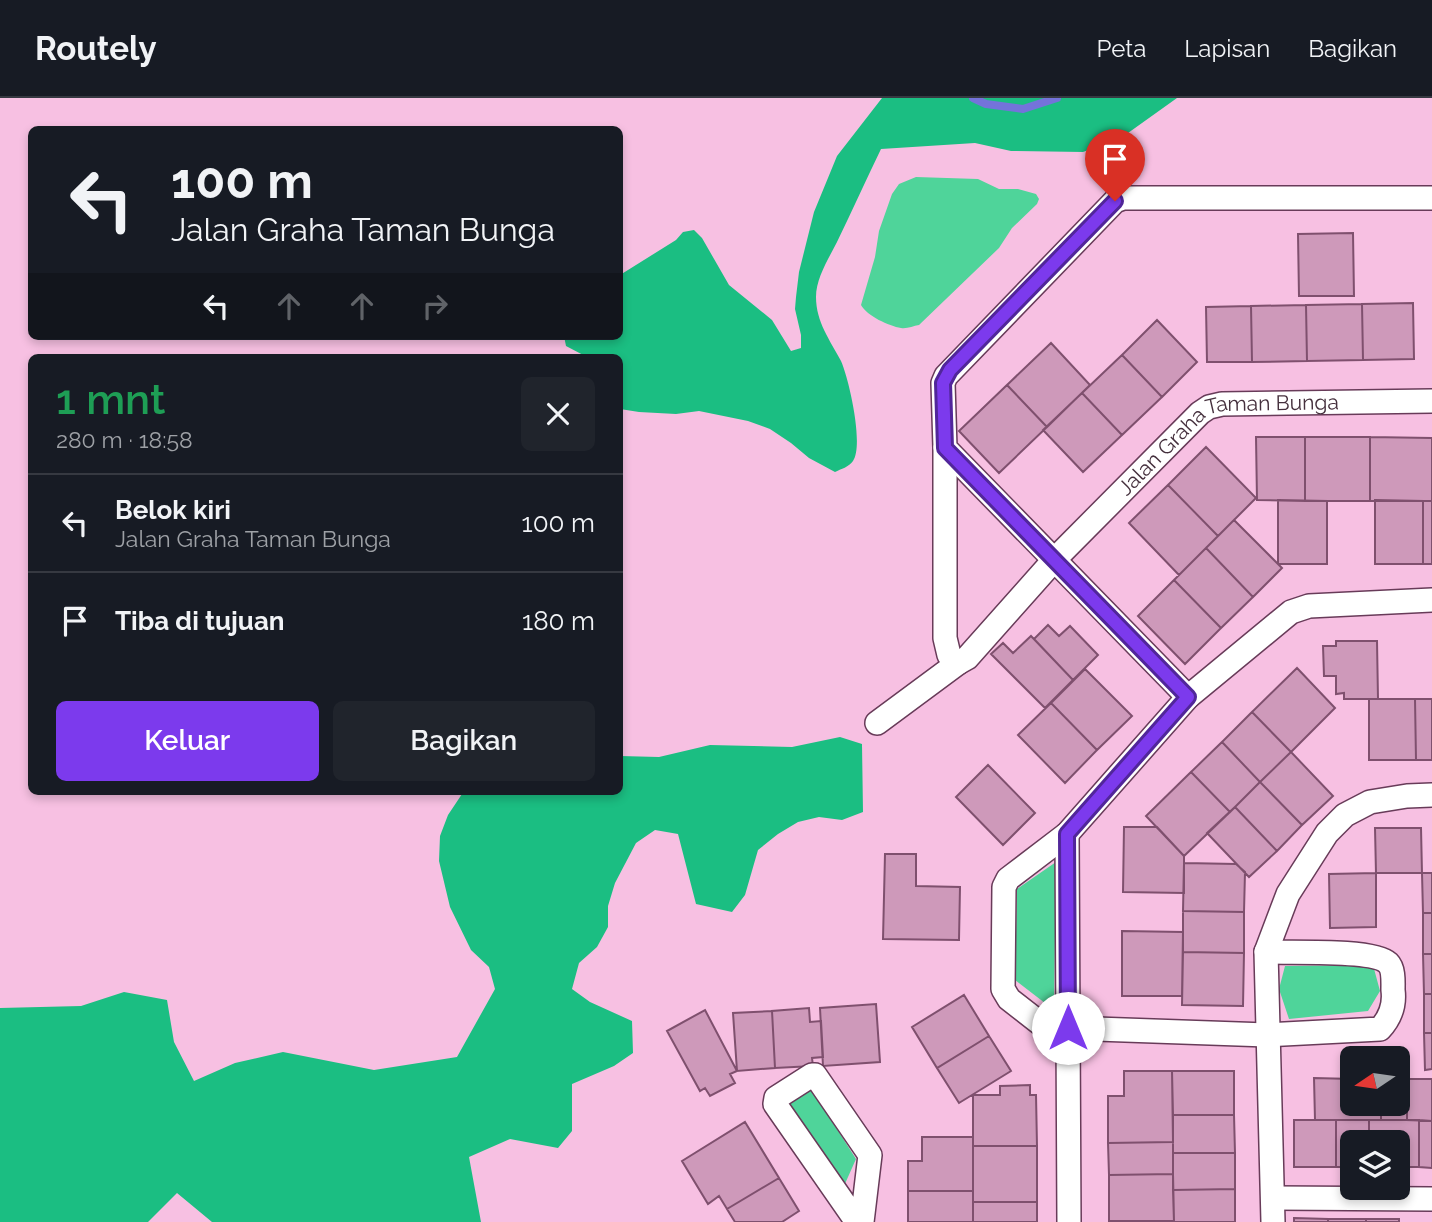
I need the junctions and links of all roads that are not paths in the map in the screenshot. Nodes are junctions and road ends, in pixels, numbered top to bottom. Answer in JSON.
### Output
{"nodes":[{"id":1,"x":1432,"y":198,"type":"edge"},
{"id":2,"x":1432,"y":401,"type":"edge"},
{"id":3,"x":945,"y":448,"type":"junction"},
{"id":4,"x":1055,"y":559,"type":"junction"},
{"id":5,"x":1432,"y":600,"type":"edge"},
{"id":6,"x":958,"y":663,"type":"junction"},
{"id":7,"x":1188,"y":697,"type":"junction"},
{"id":8,"x":877,"y":723,"type":"dead end"},
{"id":9,"x":1432,"y":795,"type":"edge"},
{"id":10,"x":1067,"y":834,"type":"junction"},
{"id":11,"x":1266,"y":952,"type":"junction"},
{"id":12,"x":1267,"y":1035,"type":"junction"},
{"id":13,"x":1068,"y":1037,"type":"junction"},
{"id":14,"x":1273,"y":1198,"type":"junction"},
{"id":15,"x":1432,"y":1199,"type":"edge"},
{"id":16,"x":859,"y":1222,"type":"edge"},
{"id":17,"x":1069,"y":1222,"type":"edge"},
{"id":18,"x":1273,"y":1222,"type":"edge"}],
"edges":[{"from":1,"to":3,"type":"street"},
{"from":2,"to":4,"type":"street","name":"Jalan Graha Taman Bunga"},
{"from":3,"to":4,"type":"street"},
{"from":3,"to":6,"type":"street"},
{"from":4,"to":6,"type":"street","name":"Jalan Graha Taman Bunga"},
{"from":4,"to":7,"type":"street"},
{"from":5,"to":7,"type":"street"},
{"from":6,"to":8,"type":"street","name":"Jalan Graha Taman Bunga"},
{"from":7,"to":10,"type":"street"},
{"from":9,"to":11,"type":"street"},
{"from":10,"to":13,"type":"street"},
{"from":10,"to":13,"type":"street"},
{"from":11,"to":12,"type":"street"},
{"from":11,"to":12,"type":"street"},
{"from":12,"to":13,"type":"street"},
{"from":12,"to":14,"type":"street"},
{"from":13,"to":17,"type":"street"},
{"from":14,"to":15,"type":"street"},
{"from":14,"to":18,"type":"street"},
{"from":16,"to":16,"type":"street"}]}
